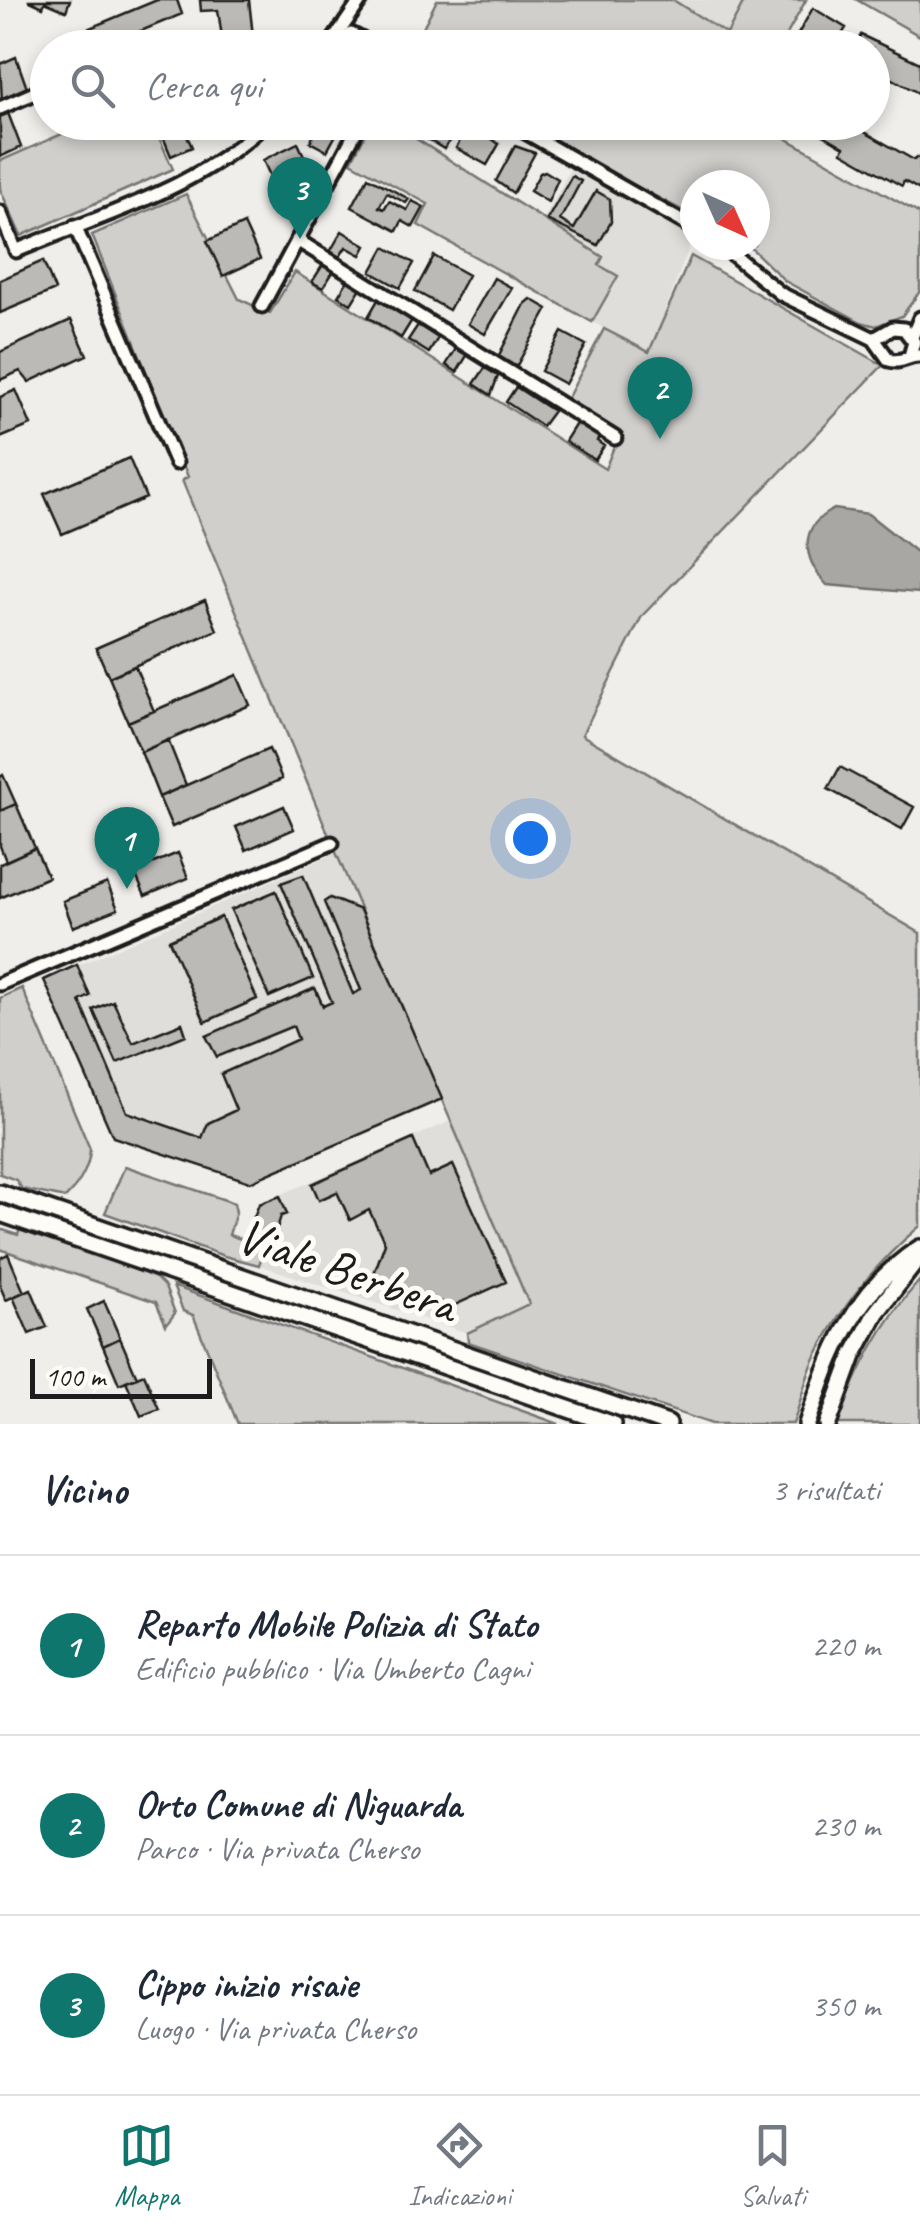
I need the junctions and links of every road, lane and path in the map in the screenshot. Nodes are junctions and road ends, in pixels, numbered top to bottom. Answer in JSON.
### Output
{"nodes":[{"id":1,"x":361,"y":0,"type":"edge"},
{"id":2,"x":352,"y":14,"type":"junction"},
{"id":3,"x":345,"y":30,"type":"edge"},
{"id":4,"x":356,"y":30,"type":"edge"},
{"id":5,"x":30,"y":95,"type":"edge"},
{"id":6,"x":0,"y":108,"type":"edge"},
{"id":7,"x":248,"y":140,"type":"edge"},
{"id":8,"x":351,"y":140,"type":"edge"},
{"id":9,"x":539,"y":140,"type":"edge"},
{"id":10,"x":0,"y":212,"type":"edge"},
{"id":11,"x":680,"y":220,"type":"edge"},
{"id":12,"x":75,"y":226,"type":"junction"},
{"id":13,"x":297,"y":240,"type":"junction"},
{"id":14,"x":739,"y":260,"type":"edge"},
{"id":15,"x":262,"y":306,"type":"dead end"},
{"id":16,"x":920,"y":318,"type":"edge"},
{"id":17,"x":879,"y":341,"type":"junction"},
{"id":18,"x":913,"y":346,"type":"edge"},
{"id":19,"x":615,"y":438,"type":"dead end"},
{"id":20,"x":176,"y":463,"type":"dead end"},
{"id":21,"x":332,"y":842,"type":"dead end"},
{"id":22,"x":0,"y":984,"type":"edge"},
{"id":23,"x":0,"y":1193,"type":"edge"},
{"id":24,"x":0,"y":1213,"type":"edge"},
{"id":25,"x":920,"y":1252,"type":"edge"},
{"id":26,"x":824,"y":1375,"type":"junction"},
{"id":27,"x":843,"y":1384,"type":"junction"},
{"id":28,"x":612,"y":1424,"type":"edge"},
{"id":29,"x":668,"y":1424,"type":"edge"},
{"id":30,"x":808,"y":1424,"type":"edge"},
{"id":31,"x":828,"y":1424,"type":"edge"}],
"edges":[{"from":1,"to":2,"type":"street"},
{"from":2,"to":3,"type":"street"},
{"from":2,"to":4,"type":"street"},
{"from":5,"to":6,"type":"street"},
{"from":7,"to":12,"type":"street"},
{"from":8,"to":13,"type":"street"},
{"from":9,"to":11,"type":"street"},
{"from":10,"to":12,"type":"street"},
{"from":12,"to":20,"type":"street"},
{"from":13,"to":15,"type":"street"},
{"from":13,"to":19,"type":"street"},
{"from":14,"to":17,"type":"street"},
{"from":16,"to":18,"type":"street"},
{"from":17,"to":18,"type":"street"},
{"from":17,"to":18,"type":"street"},
{"from":21,"to":22,"type":"street"},
{"from":23,"to":29,"type":"street","name":"Viale Berbera"},
{"from":24,"to":28,"type":"street","name":"Viale Berbera"},
{"from":25,"to":26,"type":"street"},
{"from":25,"to":27,"type":"street"},
{"from":26,"to":27,"type":"street"},
{"from":26,"to":30,"type":"street"},
{"from":27,"to":31,"type":"street"}]}
